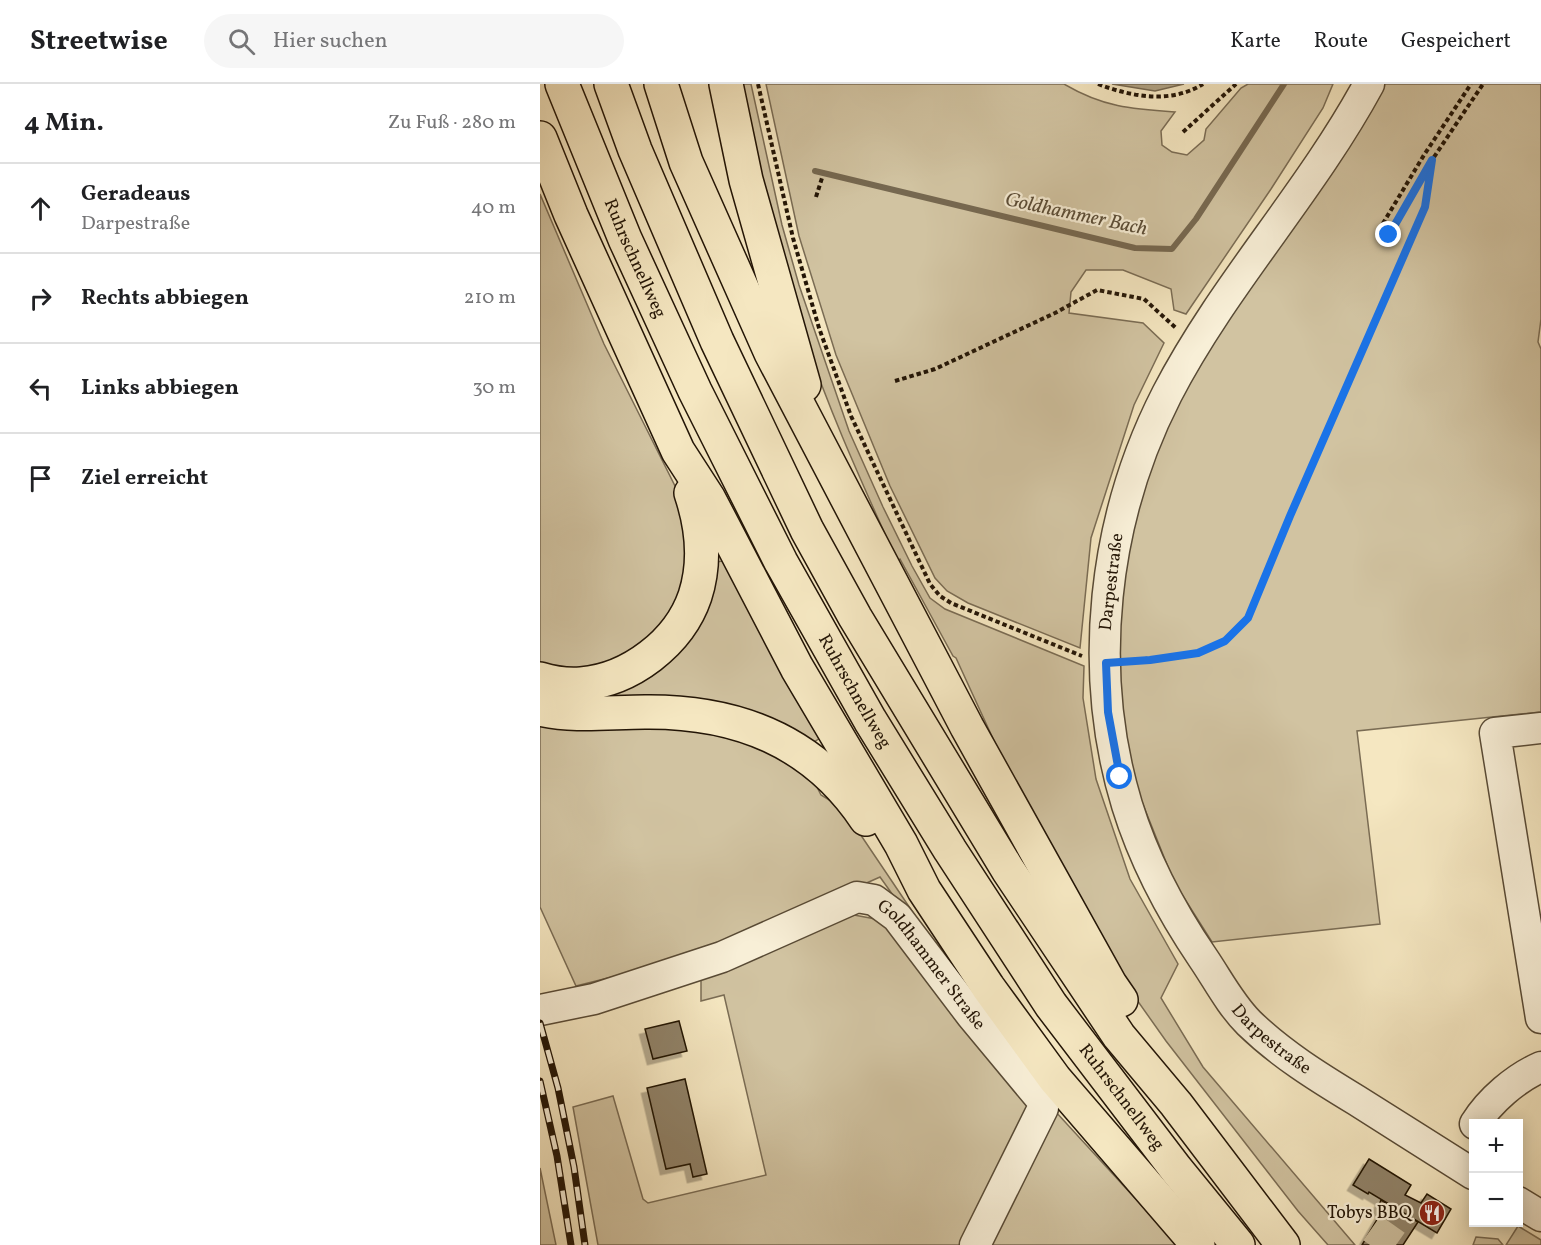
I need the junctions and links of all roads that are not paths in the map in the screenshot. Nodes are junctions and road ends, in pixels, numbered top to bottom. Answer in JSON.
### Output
{"nodes":[{"id":1,"x":562,"y":84,"type":"edge"},
{"id":2,"x":611,"y":84,"type":"edge"},
{"id":3,"x":661,"y":84,"type":"edge"},
{"id":4,"x":726,"y":84,"type":"edge"},
{"id":5,"x":1369,"y":84,"type":"edge"},
{"id":6,"x":540,"y":138,"type":"edge"},
{"id":7,"x":821,"y":448,"type":"junction"},
{"id":8,"x":678,"y":451,"type":"junction"},
{"id":9,"x":540,"y":680,"type":"edge"},
{"id":10,"x":540,"y":709,"type":"edge"},
{"id":11,"x":1541,"y":728,"type":"edge"},
{"id":12,"x":924,"y":890,"type":"junction"},
{"id":13,"x":540,"y":1010,"type":"edge"},
{"id":14,"x":1541,"y":1018,"type":"edge"},
{"id":15,"x":1541,"y":1067,"type":"edge"},
{"id":16,"x":1176,"y":1104,"type":"junction"},
{"id":17,"x":1478,"y":1119,"type":"edge"},
{"id":18,"x":1469,"y":1144,"type":"edge"},
{"id":19,"x":1463,"y":1167,"type":"edge"},
{"id":20,"x":1523,"y":1205,"type":"edge"},
{"id":21,"x":1541,"y":1216,"type":"edge"},
{"id":22,"x":975,"y":1245,"type":"edge"},
{"id":23,"x":1198,"y":1245,"type":"edge"},
{"id":24,"x":1238,"y":1245,"type":"edge"},
{"id":25,"x":1283,"y":1245,"type":"edge"}],
"edges":[{"from":1,"to":24,"type":"highway","name":"Ruhrschnellweg"},
{"from":2,"to":16,"type":"highway","name":"Ruhrschnellweg"},
{"from":3,"to":7,"type":"highway"},
{"from":4,"to":7,"type":"highway"},
{"from":5,"to":19,"type":"street","name":"Darpestraße"},
{"from":6,"to":8,"type":"highway"},
{"from":7,"to":16,"type":"highway"},
{"from":8,"to":9,"type":"highway"},
{"from":8,"to":12,"type":"highway"},
{"from":10,"to":12,"type":"highway"},
{"from":11,"to":14,"type":"street"},
{"from":12,"to":23,"type":"highway"},
{"from":13,"to":22,"type":"street","name":"Goldhammer Straße"},
{"from":15,"to":17,"type":"street"},
{"from":16,"to":25,"type":"highway","name":"Ruhrschnellweg"},
{"from":18,"to":19,"type":"street"},
{"from":20,"to":21,"type":"street"}]}
